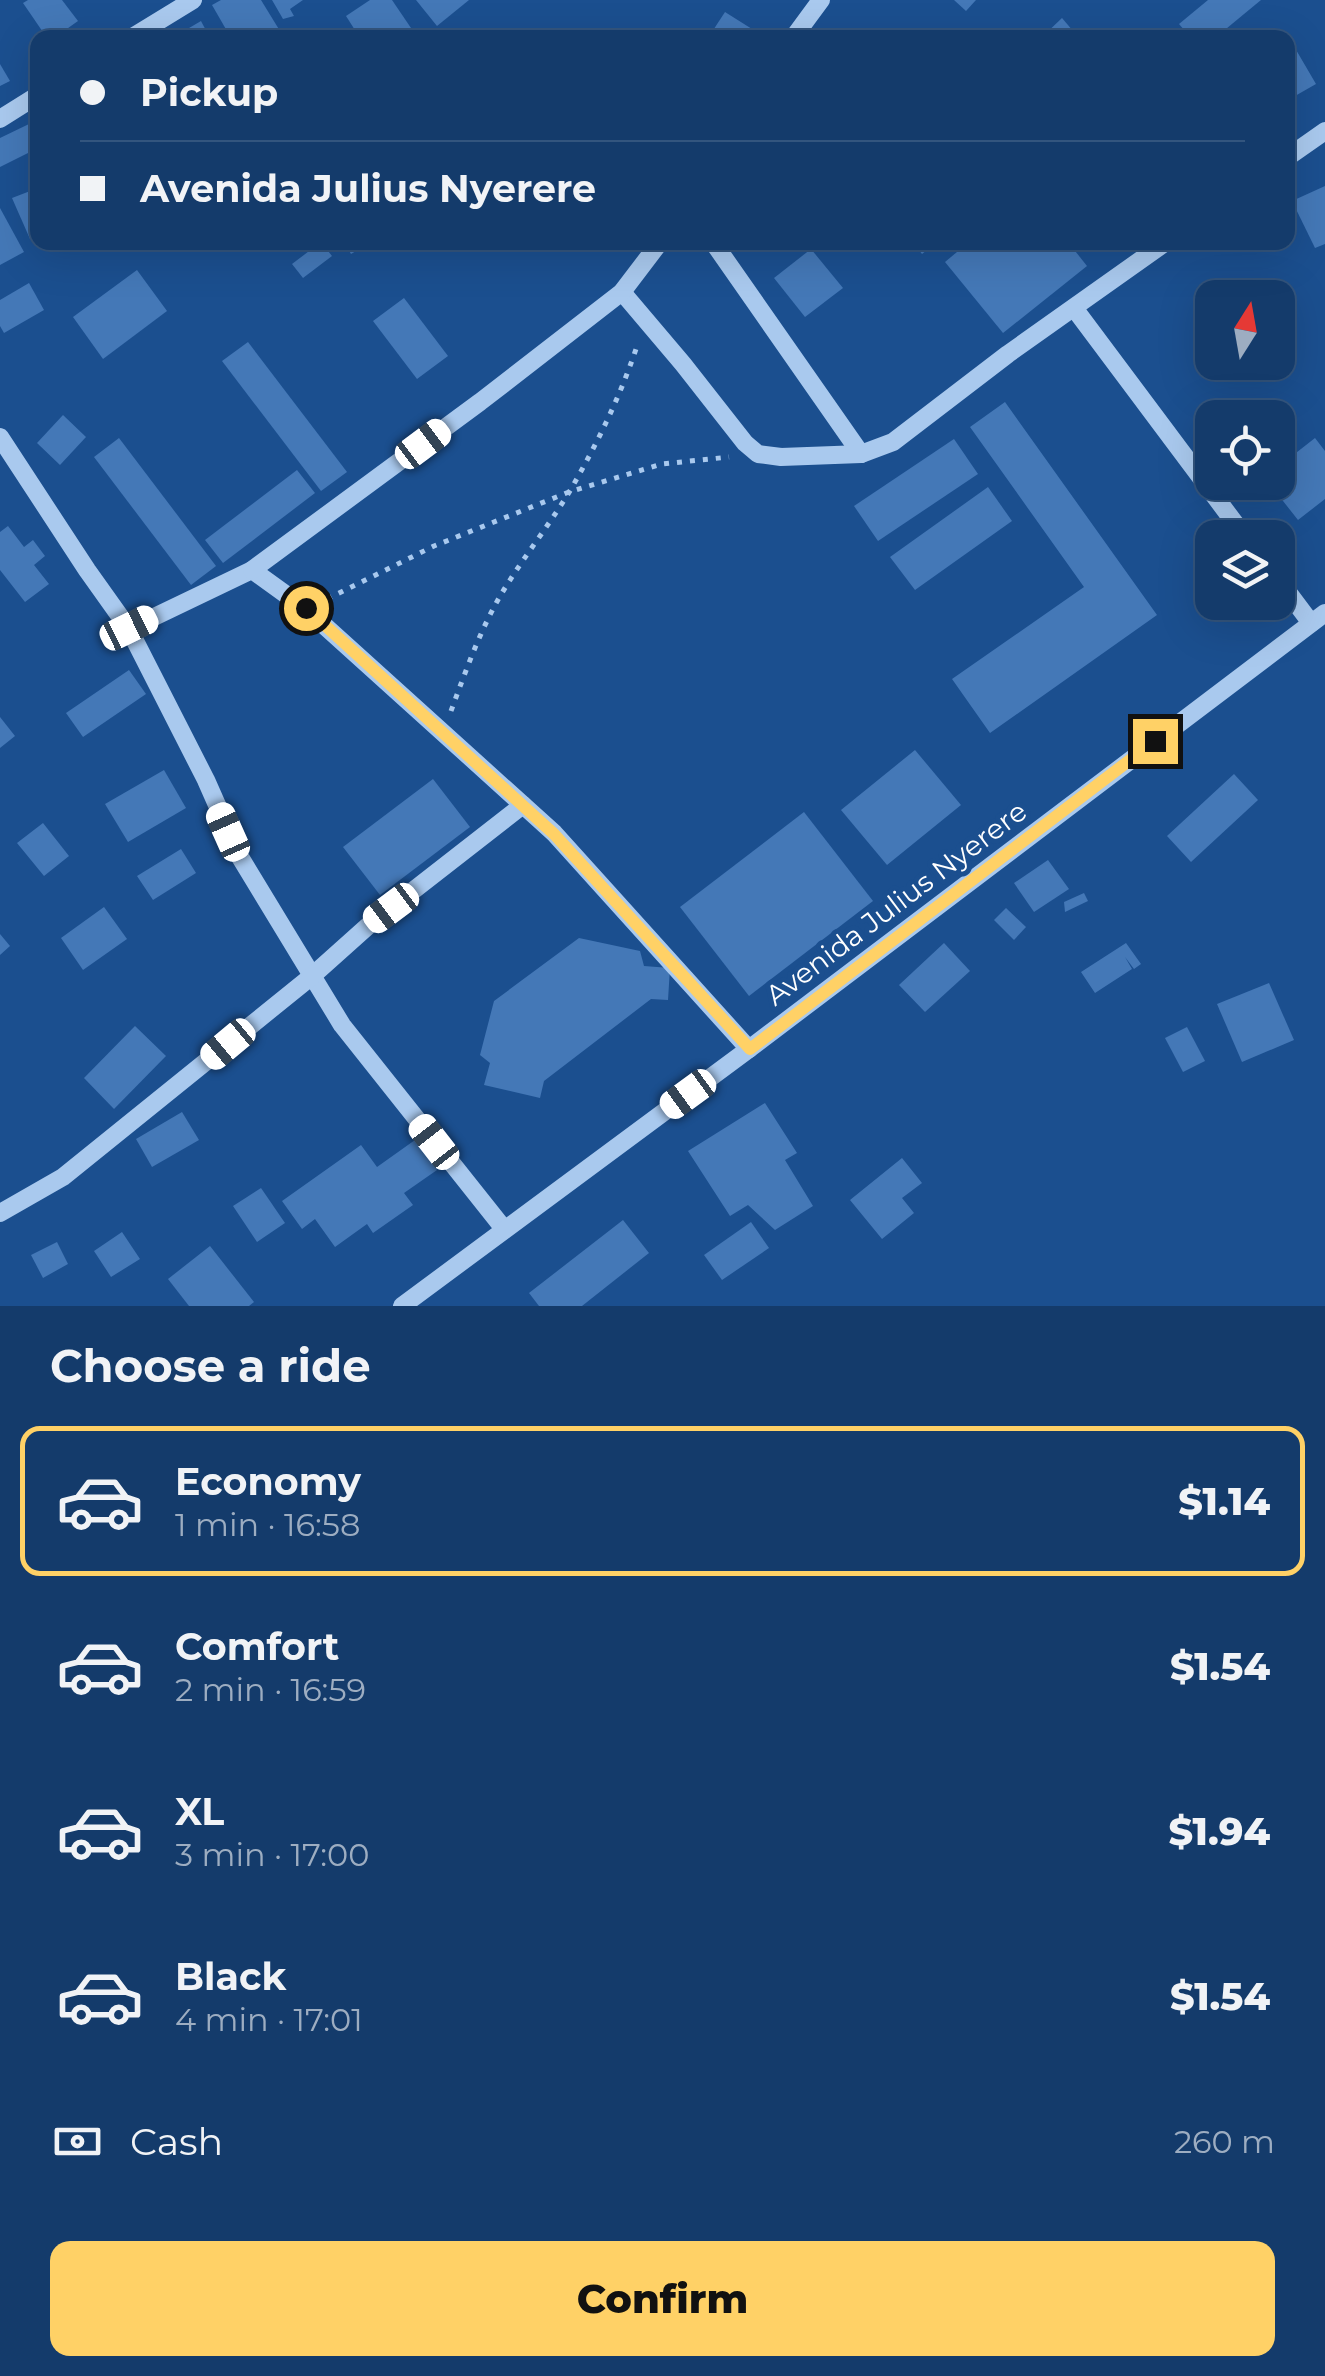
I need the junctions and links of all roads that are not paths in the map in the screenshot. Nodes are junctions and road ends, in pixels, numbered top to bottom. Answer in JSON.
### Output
{"nodes":[{"id":1,"x":193,"y":0,"type":"edge"},
{"id":2,"x":821,"y":0,"type":"edge"},
{"id":3,"x":144,"y":30,"type":"edge"},
{"id":4,"x":798,"y":30,"type":"edge"},
{"id":5,"x":30,"y":100,"type":"edge"},
{"id":6,"x":0,"y":119,"type":"edge"},
{"id":7,"x":1325,"y":131,"type":"edge"},
{"id":8,"x":1295,"y":152,"type":"edge"},
{"id":9,"x":654,"y":250,"type":"edge"},
{"id":10,"x":719,"y":250,"type":"edge"},
{"id":11,"x":1155,"y":250,"type":"edge"},
{"id":12,"x":622,"y":292,"type":"junction"},
{"id":13,"x":1074,"y":308,"type":"junction"},
{"id":14,"x":0,"y":436,"type":"edge"},
{"id":15,"x":861,"y":454,"type":"junction"},
{"id":16,"x":1233,"y":520,"type":"edge"},
{"id":17,"x":252,"y":570,"type":"junction"},
{"id":18,"x":1295,"y":596,"type":"edge"},
{"id":19,"x":1318,"y":618,"type":"edge"},
{"id":20,"x":129,"y":628,"type":"junction"},
{"id":21,"x":523,"y":805,"type":"junction"},
{"id":22,"x":312,"y":976,"type":"junction"},
{"id":23,"x":750,"y":1049,"type":"junction"},
{"id":24,"x":0,"y":1214,"type":"edge"},
{"id":25,"x":504,"y":1230,"type":"junction"},
{"id":26,"x":402,"y":1306,"type":"edge"}],
"edges":[{"from":1,"to":3,"type":"street"},
{"from":2,"to":4,"type":"street"},
{"from":5,"to":6,"type":"street"},
{"from":7,"to":8,"type":"street"},
{"from":9,"to":12,"type":"street"},
{"from":10,"to":15,"type":"street"},
{"from":11,"to":13,"type":"street"},
{"from":12,"to":15,"type":"street"},
{"from":12,"to":17,"type":"street"},
{"from":13,"to":15,"type":"street"},
{"from":13,"to":16,"type":"street"},
{"from":14,"to":20,"type":"street"},
{"from":17,"to":20,"type":"street"},
{"from":17,"to":21,"type":"street"},
{"from":18,"to":19,"type":"street"},
{"from":19,"to":23,"type":"street","name":"Avenida Julius Nyerere"},
{"from":20,"to":22,"type":"street"},
{"from":21,"to":22,"type":"street"},
{"from":21,"to":23,"type":"street"},
{"from":22,"to":24,"type":"street"},
{"from":22,"to":25,"type":"street"},
{"from":23,"to":25,"type":"street","name":"Avenida Julius Nyerere"},
{"from":25,"to":26,"type":"street","name":"Avenida Julius Nyerere"}]}
